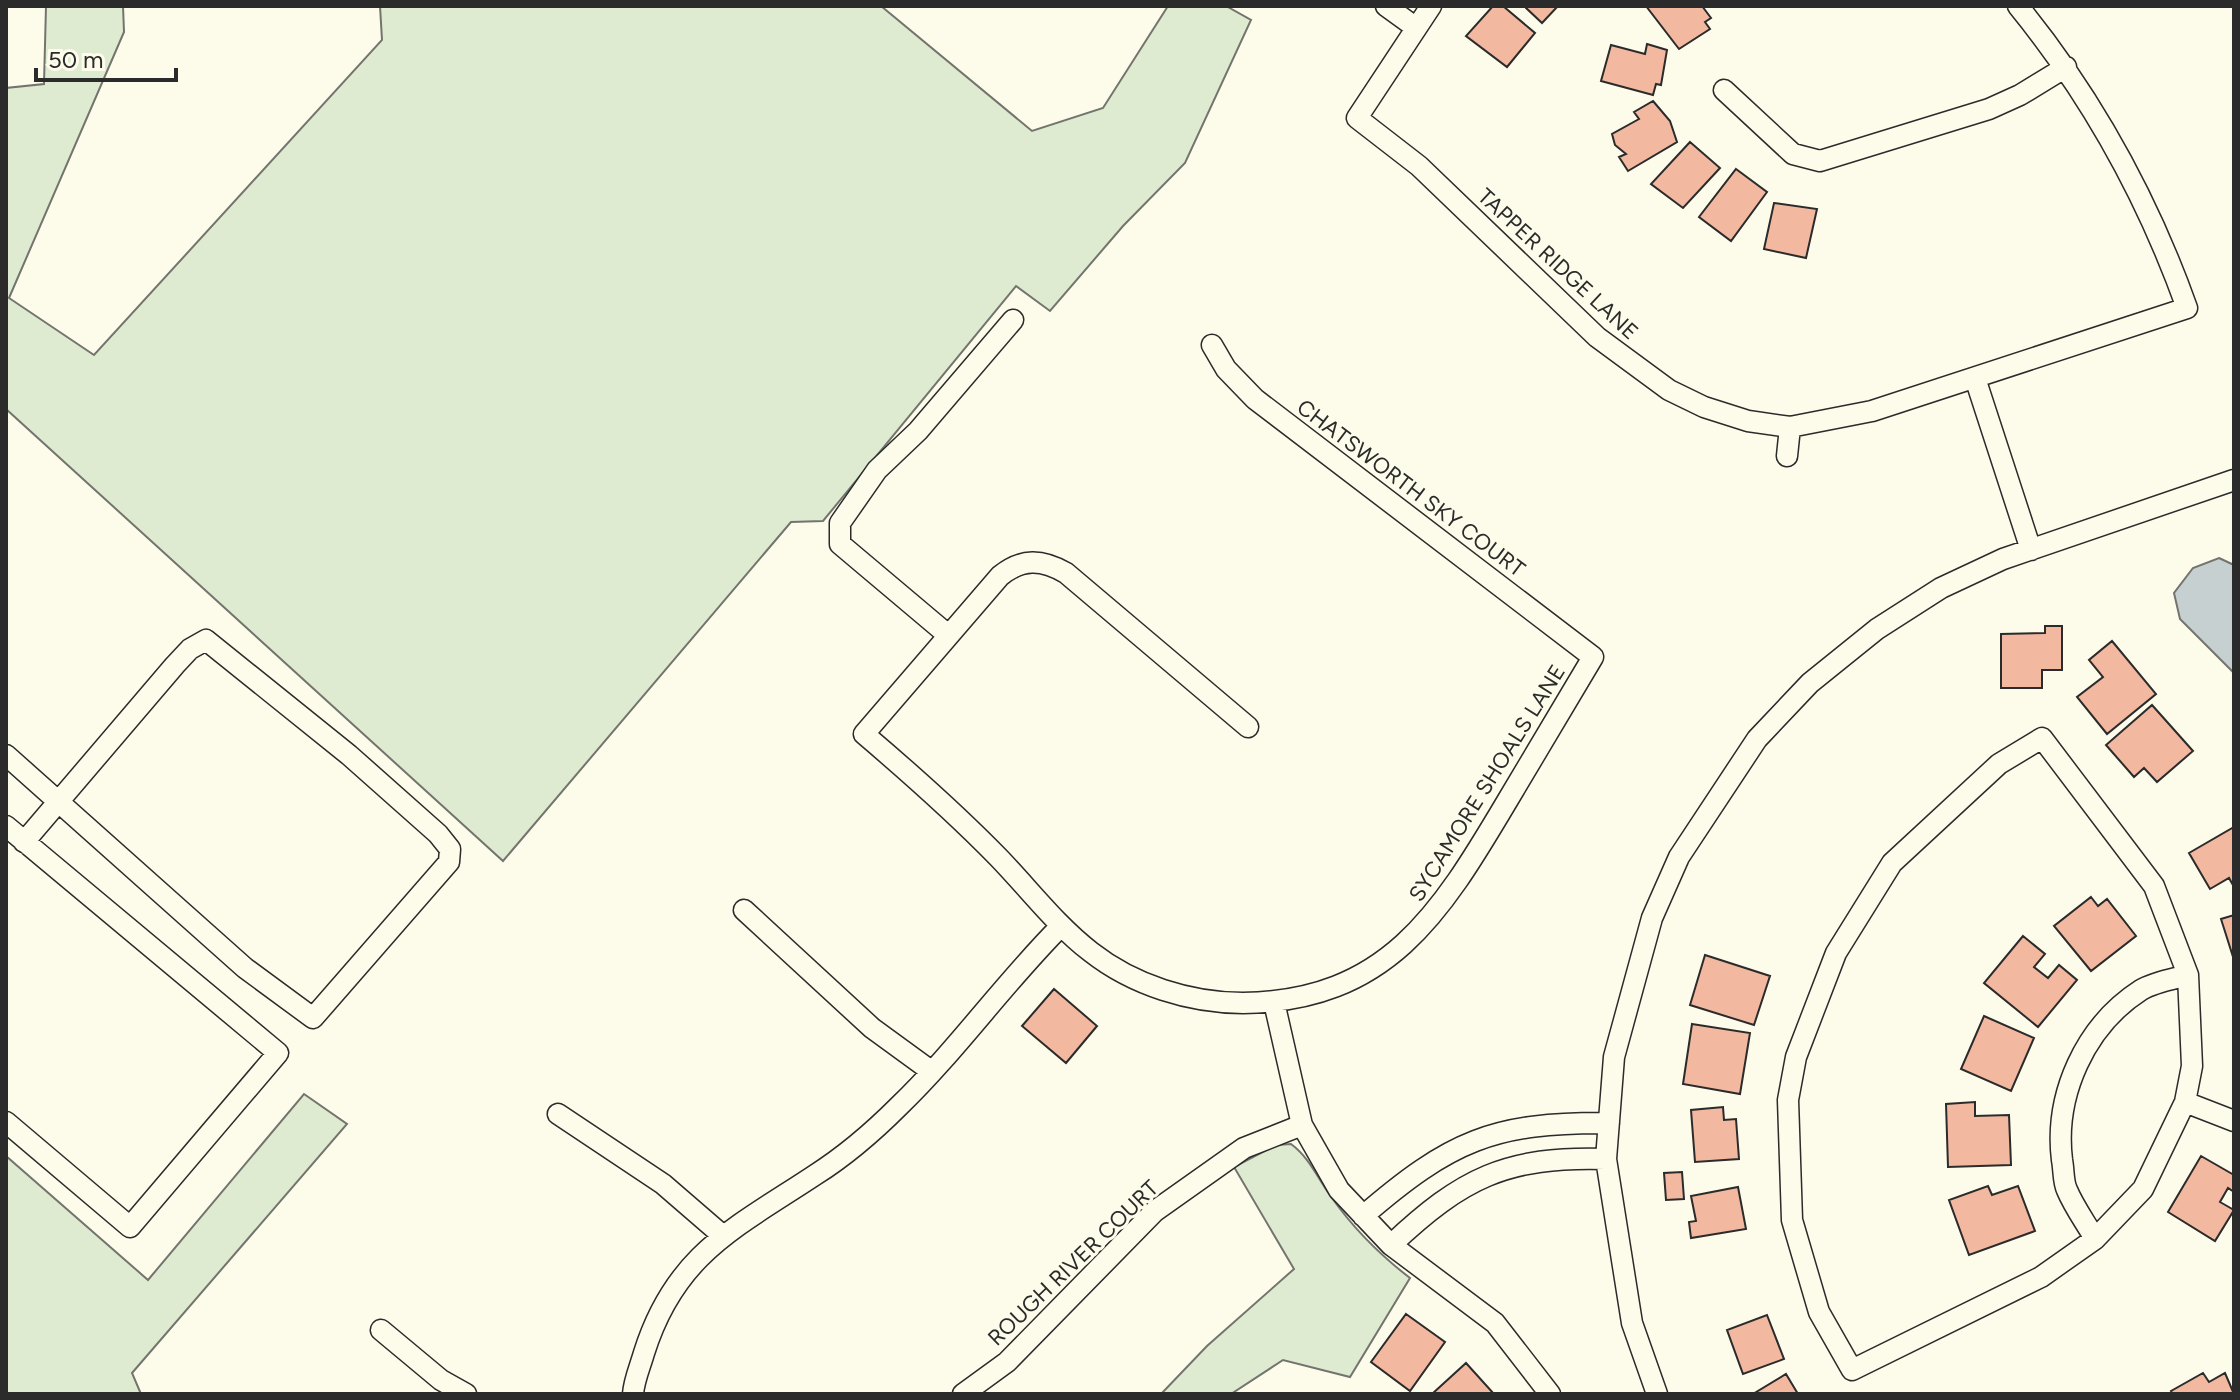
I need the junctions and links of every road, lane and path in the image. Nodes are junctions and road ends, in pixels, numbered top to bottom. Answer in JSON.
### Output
{"nodes":[{"id":1,"x":1386,"y":6,"type":"edge"},
{"id":2,"x":1431,"y":6,"type":"edge"},
{"id":3,"x":2018,"y":6,"type":"edge"},
{"id":4,"x":1415,"y":27,"type":"junction"},
{"id":5,"x":2066,"y":67,"type":"junction"},
{"id":6,"x":1724,"y":90,"type":"dead end"},
{"id":7,"x":1013,"y":320,"type":"dead end"},
{"id":8,"x":1212,"y":345,"type":"dead end"},
{"id":9,"x":1975,"y":378,"type":"junction"},
{"id":10,"x":1790,"y":427,"type":"junction"},
{"id":11,"x":1787,"y":456,"type":"dead end"},
{"id":12,"x":2234,"y":480,"type":"edge"},
{"id":13,"x":2031,"y":550,"type":"junction"},
{"id":14,"x":948,"y":635,"type":"junction"},
{"id":15,"x":1593,"y":657,"type":"joint"},
{"id":16,"x":1248,"y":727,"type":"dead end"},
{"id":17,"x":6,"y":755,"type":"edge"},
{"id":18,"x":58,"y":800,"type":"junction"},
{"id":19,"x":6,"y":826,"type":"edge"},
{"id":20,"x":24,"y":842,"type":"junction"},
{"id":21,"x":744,"y":910,"type":"dead end"},
{"id":22,"x":1061,"y":926,"type":"junction"},
{"id":23,"x":2188,"y":975,"type":"junction"},
{"id":24,"x":1274,"y":1002,"type":"junction"},
{"id":25,"x":931,"y":1071,"type":"junction"},
{"id":26,"x":2185,"y":1102,"type":"junction"},
{"id":27,"x":558,"y":1114,"type":"dead end"},
{"id":28,"x":2234,"y":1121,"type":"edge"},
{"id":29,"x":6,"y":1122,"type":"edge"},
{"id":30,"x":1609,"y":1123,"type":"junction"},
{"id":31,"x":1302,"y":1125,"type":"junction"},
{"id":32,"x":1606,"y":1159,"type":"junction"},
{"id":33,"x":1363,"y":1216,"type":"junction"},
{"id":34,"x":722,"y":1235,"type":"junction"},
{"id":35,"x":2095,"y":1239,"type":"junction"},
{"id":36,"x":1391,"y":1245,"type":"junction"},
{"id":37,"x":381,"y":1330,"type":"dead end"},
{"id":38,"x":466,"y":1394,"type":"edge"},
{"id":39,"x":633,"y":1394,"type":"edge"},
{"id":40,"x":963,"y":1394,"type":"edge"},
{"id":41,"x":1550,"y":1394,"type":"edge"},
{"id":42,"x":1657,"y":1394,"type":"edge"}],
"edges":[{"from":1,"to":4,"type":"street"},
{"from":2,"to":4,"type":"street"},
{"from":3,"to":5,"type":"street"},
{"from":4,"to":10,"type":"street","name":"TAPPER RIDGE LANE"},
{"from":5,"to":6,"type":"street"},
{"from":5,"to":9,"type":"street","name":"TAPPER RIDGE LANE"},
{"from":7,"to":14,"type":"street"},
{"from":8,"to":15,"type":"street","name":"CHATSWORTH SKY COURT"},
{"from":9,"to":10,"type":"street","name":"TAPPER RIDGE LANE"},
{"from":9,"to":13,"type":"street"},
{"from":10,"to":11,"type":"street"},
{"from":12,"to":13,"type":"street"},
{"from":13,"to":30,"type":"street"},
{"from":14,"to":16,"type":"street"},
{"from":14,"to":22,"type":"street","name":"SYCAMORE SHOALS LANE"},
{"from":15,"to":24,"type":"street","name":"SYCAMORE SHOALS LANE"},
{"from":17,"to":18,"type":"street"},
{"from":18,"to":18,"type":"street"},
{"from":18,"to":20,"type":"street"},
{"from":19,"to":20,"type":"street"},
{"from":20,"to":29,"type":"street"},
{"from":21,"to":25,"type":"street"},
{"from":22,"to":24,"type":"street","name":"SYCAMORE SHOALS LANE"},
{"from":22,"to":25,"type":"street"},
{"from":23,"to":26,"type":"street"},
{"from":23,"to":35,"type":"street"},
{"from":23,"to":35,"type":"street"},
{"from":24,"to":31,"type":"street"},
{"from":25,"to":34,"type":"street"},
{"from":26,"to":28,"type":"street"},
{"from":26,"to":35,"type":"street"},
{"from":27,"to":34,"type":"street"},
{"from":30,"to":32,"type":"street"},
{"from":30,"to":33,"type":"street"},
{"from":31,"to":33,"type":"street"},
{"from":31,"to":40,"type":"street","name":"ROUGH RIVER COURT"},
{"from":32,"to":36,"type":"street"},
{"from":32,"to":42,"type":"street"},
{"from":33,"to":36,"type":"street"},
{"from":34,"to":39,"type":"street"},
{"from":36,"to":41,"type":"street"},
{"from":37,"to":38,"type":"street"}]}
